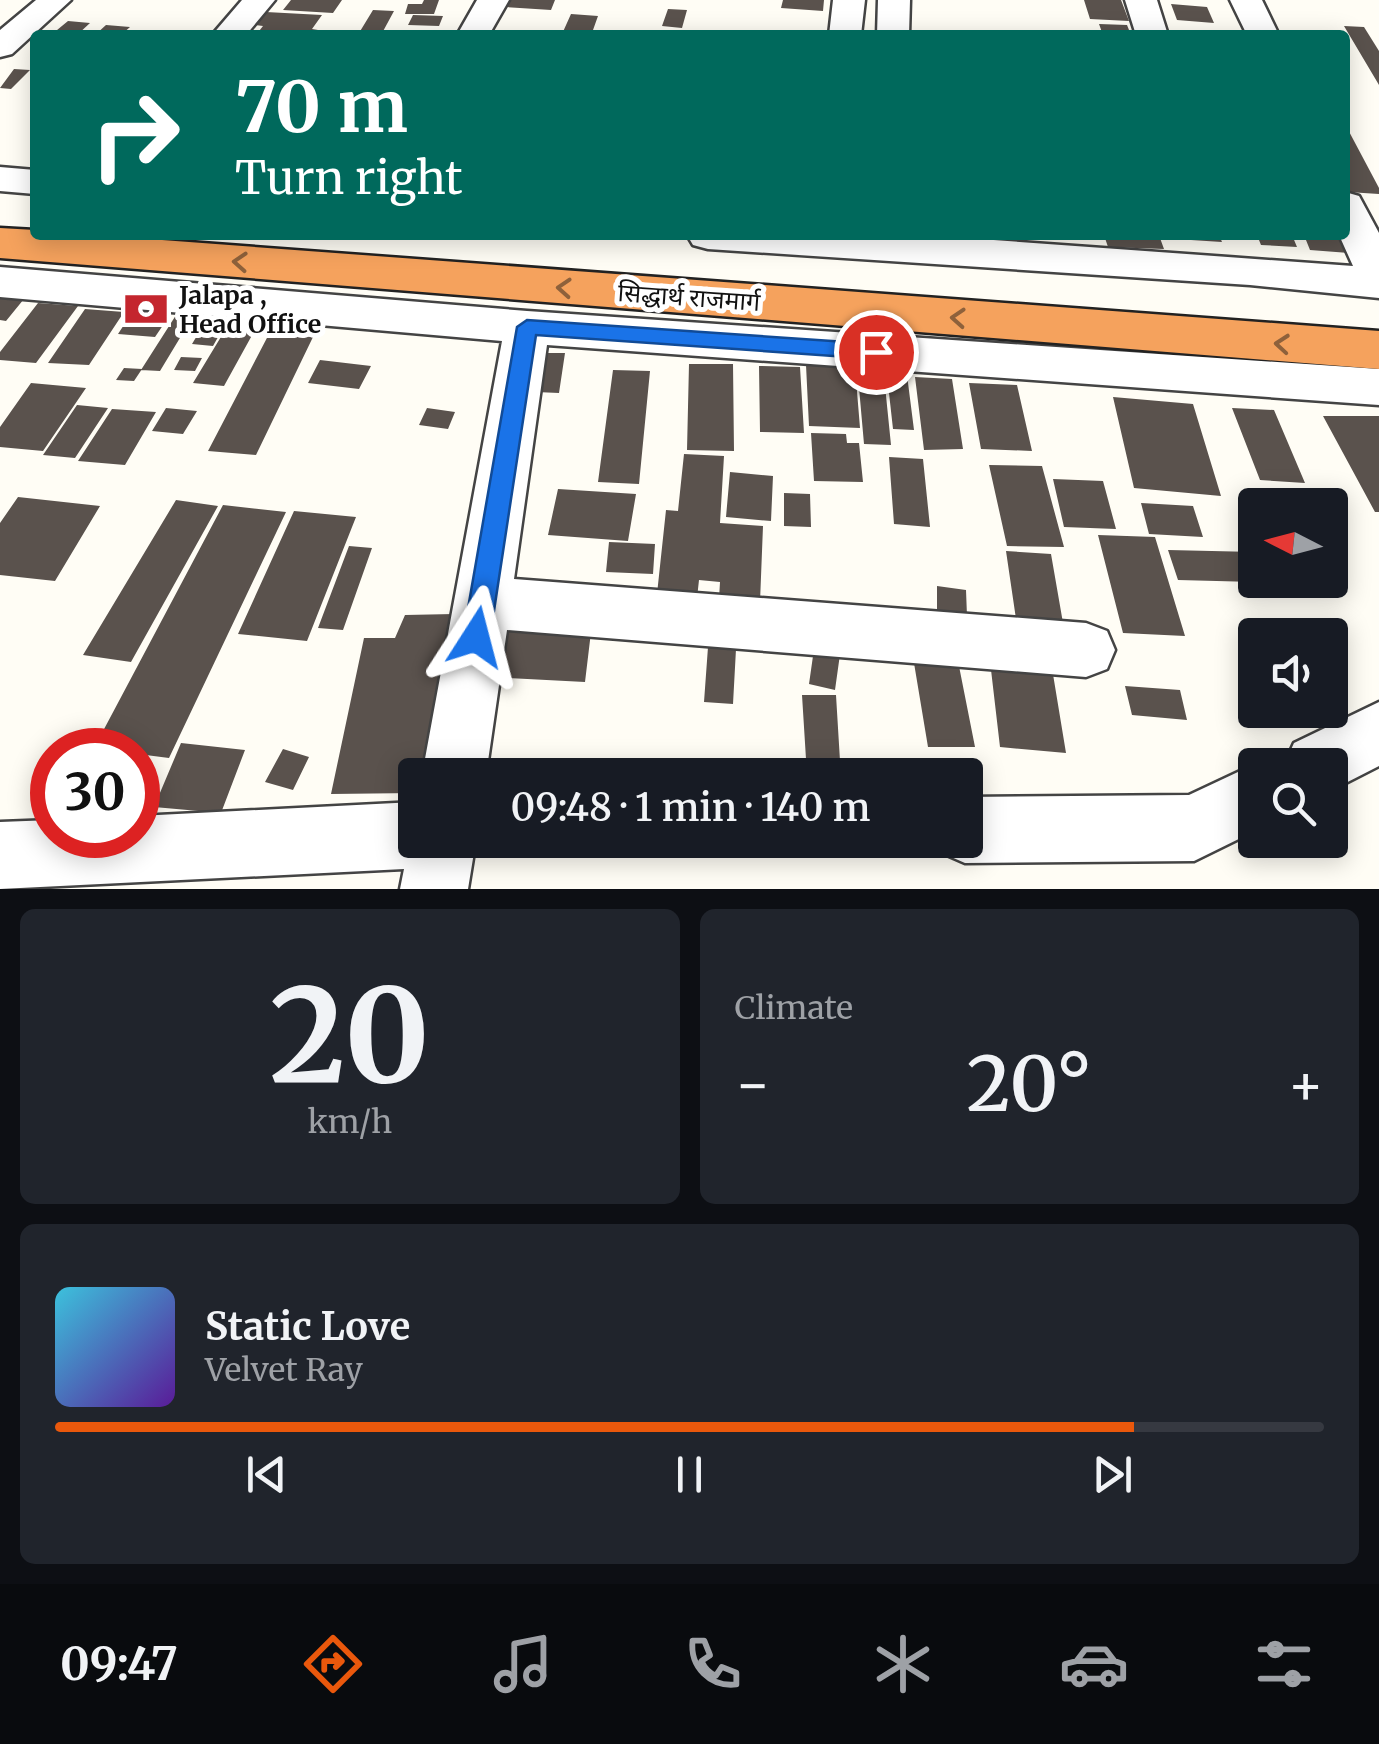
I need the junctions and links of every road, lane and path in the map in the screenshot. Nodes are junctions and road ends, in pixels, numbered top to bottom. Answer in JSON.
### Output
{"nodes":[{"id":1,"x":55,"y":0,"type":"edge"},
{"id":2,"x":259,"y":0,"type":"edge"},
{"id":3,"x":493,"y":0,"type":"edge"},
{"id":4,"x":849,"y":0,"type":"edge"},
{"id":5,"x":894,"y":0,"type":"edge"},
{"id":6,"x":1141,"y":0,"type":"edge"},
{"id":7,"x":1246,"y":0,"type":"edge"},
{"id":8,"x":232,"y":30,"type":"edge"},
{"id":9,"x":476,"y":30,"type":"edge"},
{"id":10,"x":846,"y":30,"type":"edge"},
{"id":11,"x":892,"y":30,"type":"edge"},
{"id":12,"x":1150,"y":30,"type":"edge"},
{"id":13,"x":1261,"y":30,"type":"edge"},
{"id":14,"x":0,"y":47,"type":"edge"},
{"id":15,"x":0,"y":179,"type":"edge"},
{"id":16,"x":30,"y":182,"type":"edge"},
{"id":17,"x":0,"y":210,"type":"edge"},
{"id":18,"x":30,"y":212,"type":"edge"},
{"id":19,"x":1350,"y":215,"type":"edge"},
{"id":20,"x":400,"y":240,"type":"edge"},
{"id":21,"x":856,"y":240,"type":"edge"},
{"id":22,"x":885,"y":241,"type":"edge"},
{"id":23,"x":0,"y":243,"type":"edge"},
{"id":24,"x":1234,"y":252,"type":"edge"},
{"id":25,"x":1379,"y":279,"type":"edge"},
{"id":26,"x":0,"y":282,"type":"edge"},
{"id":27,"x":1379,"y":312,"type":"edge"},
{"id":28,"x":527,"y":327,"type":"junction"},
{"id":29,"x":1379,"y":350,"type":"edge"},
{"id":30,"x":1379,"y":387,"type":"edge"},
{"id":31,"x":482,"y":602,"type":"junction"},
{"id":32,"x":1086,"y":650,"type":"dead end"},
{"id":33,"x":1379,"y":733,"type":"edge"},
{"id":34,"x":1348,"y":749,"type":"edge"},
{"id":35,"x":457,"y":758,"type":"edge"},
{"id":36,"x":1238,"y":805,"type":"edge"},
{"id":37,"x":983,"y":830,"type":"edge"},
{"id":38,"x":398,"y":836,"type":"edge"},
{"id":39,"x":0,"y":856,"type":"edge"},
{"id":40,"x":440,"y":858,"type":"edge"},
{"id":41,"x":434,"y":889,"type":"edge"}],
"edges":[{"from":1,"to":14,"type":"street"},
{"from":2,"to":8,"type":"street"},
{"from":3,"to":9,"type":"street"},
{"from":4,"to":10,"type":"street"},
{"from":5,"to":11,"type":"street"},
{"from":6,"to":12,"type":"street"},
{"from":7,"to":13,"type":"street"},
{"from":15,"to":16,"type":"street"},
{"from":17,"to":18,"type":"highway"},
{"from":19,"to":25,"type":"street"},
{"from":20,"to":27,"type":"highway","name":"सिद्धार्थ राजमार्ग"},
{"from":21,"to":22,"type":"street"},
{"from":22,"to":24,"type":"street"},
{"from":29,"to":23,"type":"highway","name":"सिद्धार्थ राजमार्ग","one_way":true},
{"from":24,"to":25,"type":"street"},
{"from":26,"to":28,"type":"street"},
{"from":28,"to":30,"type":"street"},
{"from":28,"to":31,"type":"street"},
{"from":31,"to":32,"type":"street"},
{"from":31,"to":35,"type":"street"},
{"from":33,"to":34,"type":"street"},
{"from":36,"to":37,"type":"street"},
{"from":38,"to":39,"type":"street"},
{"from":40,"to":41,"type":"street"}]}
